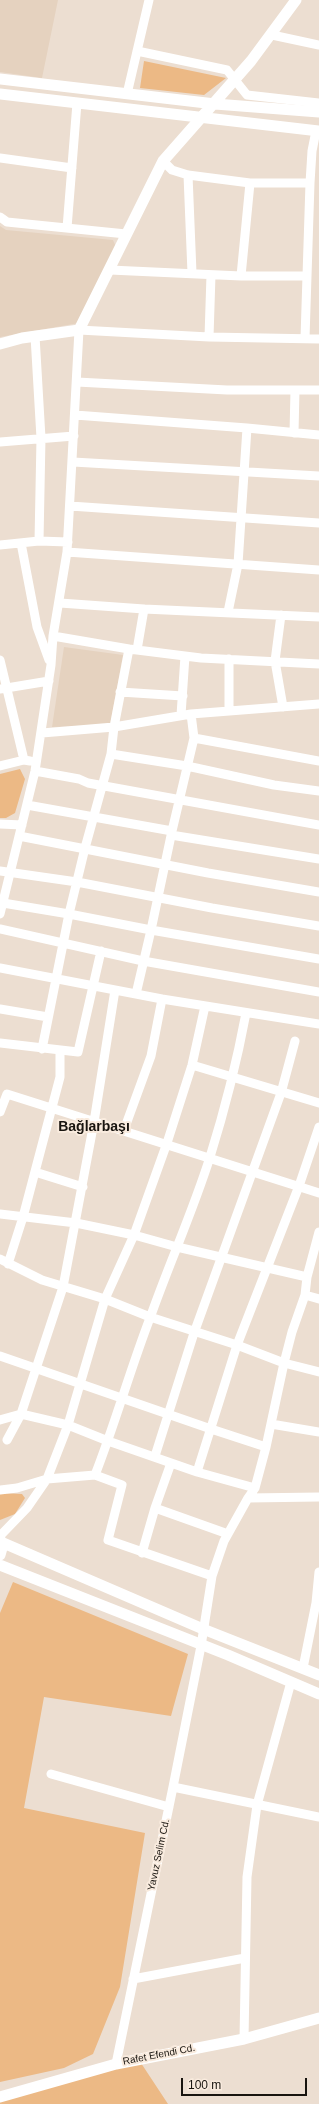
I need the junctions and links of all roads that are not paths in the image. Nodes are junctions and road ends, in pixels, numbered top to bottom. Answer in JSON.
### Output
{"nodes":[{"id":1,"x":149,"y":0,"type":"edge"},
{"id":2,"x":296,"y":0,"type":"edge"},
{"id":3,"x":272,"y":35,"type":"junction"},
{"id":4,"x":319,"y":45,"type":"edge"},
{"id":5,"x":136,"y":51,"type":"junction"},
{"id":6,"x":0,"y":79,"type":"edge"},
{"id":7,"x":235,"y":80,"type":"junction"},
{"id":8,"x":0,"y":94,"type":"edge"},
{"id":9,"x":127,"y":94,"type":"junction"},
{"id":10,"x":77,"y":103,"type":"junction"},
{"id":11,"x":215,"y":104,"type":"junction"},
{"id":12,"x":319,"y":104,"type":"edge"},
{"id":13,"x":319,"y":112,"type":"edge"},
{"id":14,"x":202,"y":116,"type":"junction"},
{"id":15,"x":318,"y":131,"type":"edge"},
{"id":16,"x":0,"y":158,"type":"edge"},
{"id":17,"x":163,"y":161,"type":"junction"},
{"id":18,"x":72,"y":168,"type":"junction"},
{"id":19,"x":188,"y":175,"type":"junction"},
{"id":20,"x":250,"y":183,"type":"junction"},
{"id":21,"x":310,"y":183,"type":"junction"},
{"id":22,"x":309,"y":202,"type":"junction"},
{"id":23,"x":319,"y":202,"type":"edge"},
{"id":24,"x":0,"y":217,"type":"edge"},
{"id":25,"x":67,"y":228,"type":"junction"},
{"id":26,"x":126,"y":234,"type":"junction"},
{"id":27,"x":110,"y":270,"type":"junction"},
{"id":28,"x":192,"y":273,"type":"junction"},
{"id":29,"x":211,"y":275,"type":"junction"},
{"id":30,"x":241,"y":276,"type":"junction"},
{"id":31,"x":307,"y":276,"type":"junction"},
{"id":32,"x":79,"y":330,"type":"junction"},
{"id":33,"x":35,"y":336,"type":"junction"},
{"id":34,"x":209,"y":336,"type":"junction"},
{"id":35,"x":305,"y":338,"type":"junction"},
{"id":36,"x":319,"y":339,"type":"edge"},
{"id":37,"x":0,"y":344,"type":"edge"},
{"id":38,"x":77,"y":382,"type":"junction"},
{"id":39,"x":295,"y":390,"type":"junction"},
{"id":40,"x":319,"y":390,"type":"edge"},
{"id":41,"x":75,"y":415,"type":"junction"},
{"id":42,"x":247,"y":428,"type":"junction"},
{"id":43,"x":294,"y":433,"type":"junction"},
{"id":44,"x":319,"y":435,"type":"edge"},
{"id":45,"x":74,"y":436,"type":"junction"},
{"id":46,"x":41,"y":438,"type":"junction"},
{"id":47,"x":0,"y":442,"type":"edge"},
{"id":48,"x":73,"y":462,"type":"junction"},
{"id":49,"x":244,"y":471,"type":"junction"},
{"id":50,"x":319,"y":476,"type":"edge"},
{"id":51,"x":70,"y":506,"type":"junction"},
{"id":52,"x":242,"y":516,"type":"junction"},
{"id":53,"x":319,"y":522,"type":"edge"},
{"id":54,"x":39,"y":541,"type":"junction"},
{"id":55,"x":68,"y":542,"type":"junction"},
{"id":56,"x":21,"y":543,"type":"junction"},
{"id":57,"x":0,"y":546,"type":"edge"},
{"id":58,"x":67,"y":552,"type":"junction"},
{"id":59,"x":238,"y":564,"type":"junction"},
{"id":60,"x":319,"y":570,"type":"edge"},
{"id":61,"x":60,"y":603,"type":"junction"},
{"id":62,"x":144,"y":609,"type":"junction"},
{"id":63,"x":228,"y":612,"type":"junction"},
{"id":64,"x":281,"y":615,"type":"junction"},
{"id":65,"x":319,"y":617,"type":"edge"},
{"id":66,"x":53,"y":636,"type":"junction"},
{"id":67,"x":133,"y":649,"type":"junction"},
{"id":68,"x":185,"y":656,"type":"junction"},
{"id":69,"x":229,"y":659,"type":"junction"},
{"id":70,"x":0,"y":660,"type":"edge"},
{"id":71,"x":275,"y":662,"type":"junction"},
{"id":72,"x":319,"y":664,"type":"edge"},
{"id":73,"x":51,"y":665,"type":"junction"},
{"id":74,"x":49,"y":681,"type":"junction"},
{"id":75,"x":3,"y":688,"type":"edge"},
{"id":76,"x":120,"y":692,"type":"junction"},
{"id":77,"x":183,"y":696,"type":"junction"},
{"id":78,"x":319,"y":704,"type":"edge"},
{"id":79,"x":283,"y":708,"type":"junction"},
{"id":80,"x":229,"y":711,"type":"junction"},
{"id":81,"x":192,"y":714,"type":"junction"},
{"id":82,"x":181,"y":716,"type":"junction"},
{"id":83,"x":114,"y":727,"type":"junction"},
{"id":84,"x":42,"y":733,"type":"junction"},
{"id":85,"x":194,"y":738,"type":"junction"},
{"id":86,"x":111,"y":754,"type":"junction"},
{"id":87,"x":24,"y":760,"type":"junction"},
{"id":88,"x":319,"y":761,"type":"edge"},
{"id":89,"x":37,"y":762,"type":"junction"},
{"id":90,"x":0,"y":766,"type":"edge"},
{"id":91,"x":187,"y":766,"type":"junction"},
{"id":92,"x":35,"y":771,"type":"junction"},
{"id":93,"x":103,"y":785,"type":"junction"},
{"id":94,"x":319,"y":791,"type":"edge"},
{"id":95,"x":178,"y":801,"type":"junction"},
{"id":96,"x":26,"y":805,"type":"junction"},
{"id":97,"x":94,"y":816,"type":"junction"},
{"id":98,"x":0,"y":824,"type":"edge"},
{"id":99,"x":319,"y":825,"type":"edge"},
{"id":100,"x":22,"y":826,"type":"junction"},
{"id":101,"x":172,"y":833,"type":"junction"},
{"id":102,"x":19,"y":836,"type":"junction"},
{"id":103,"x":85,"y":848,"type":"junction"},
{"id":104,"x":319,"y":859,"type":"edge"},
{"id":105,"x":165,"y":865,"type":"junction"},
{"id":106,"x":0,"y":871,"type":"edge"},
{"id":107,"x":10,"y":871,"type":"junction"},
{"id":108,"x":77,"y":882,"type":"junction"},
{"id":109,"x":319,"y":892,"type":"edge"},
{"id":110,"x":158,"y":898,"type":"junction"},
{"id":111,"x":3,"y":903,"type":"junction"},
{"id":112,"x":0,"y":914,"type":"edge"},
{"id":113,"x":69,"y":914,"type":"junction"},
{"id":114,"x":319,"y":926,"type":"edge"},
{"id":115,"x":0,"y":929,"type":"edge"},
{"id":116,"x":150,"y":930,"type":"junction"},
{"id":117,"x":63,"y":943,"type":"junction"},
{"id":118,"x":101,"y":951,"type":"junction"},
{"id":119,"x":319,"y":959,"type":"edge"},
{"id":120,"x":144,"y":961,"type":"junction"},
{"id":121,"x":0,"y":968,"type":"edge"},
{"id":122,"x":55,"y":978,"type":"junction"},
{"id":123,"x":94,"y":985,"type":"junction"},
{"id":124,"x":115,"y":990,"type":"junction"},
{"id":125,"x":319,"y":992,"type":"edge"},
{"id":126,"x":136,"y":994,"type":"junction"},
{"id":127,"x":162,"y":999,"type":"junction"},
{"id":128,"x":205,"y":1006,"type":"junction"},
{"id":129,"x":0,"y":1009,"type":"edge"},
{"id":130,"x":246,"y":1013,"type":"junction"},
{"id":131,"x":48,"y":1018,"type":"junction"},
{"id":132,"x":319,"y":1024,"type":"edge"},
{"id":133,"x":295,"y":1041,"type":"dead end"},
{"id":134,"x":0,"y":1043,"type":"edge"},
{"id":135,"x":42,"y":1049,"type":"junction"},
{"id":136,"x":60,"y":1050,"type":"junction"},
{"id":137,"x":192,"y":1065,"type":"junction"},
{"id":138,"x":233,"y":1077,"type":"junction"},
{"id":139,"x":4,"y":1092,"type":"edge"},
{"id":140,"x":281,"y":1093,"type":"junction"},
{"id":141,"x":319,"y":1103,"type":"edge"},
{"id":142,"x":52,"y":1109,"type":"junction"},
{"id":143,"x":0,"y":1112,"type":"edge"},
{"id":144,"x":94,"y":1122,"type":"junction"},
{"id":145,"x":319,"y":1127,"type":"edge"},
{"id":146,"x":124,"y":1130,"type":"junction"},
{"id":147,"x":167,"y":1143,"type":"junction"},
{"id":148,"x":210,"y":1157,"type":"junction"},
{"id":149,"x":253,"y":1170,"type":"junction"},
{"id":150,"x":35,"y":1172,"type":"junction"},
{"id":151,"x":299,"y":1186,"type":"junction"},
{"id":152,"x":83,"y":1187,"type":"junction"},
{"id":153,"x":319,"y":1192,"type":"edge"},
{"id":154,"x":0,"y":1214,"type":"edge"},
{"id":155,"x":23,"y":1217,"type":"junction"},
{"id":156,"x":76,"y":1223,"type":"junction"},
{"id":157,"x":319,"y":1232,"type":"edge"},
{"id":158,"x":134,"y":1235,"type":"junction"},
{"id":159,"x":317,"y":1246,"type":"edge"},
{"id":160,"x":176,"y":1247,"type":"junction"},
{"id":161,"x":223,"y":1257,"type":"junction"},
{"id":162,"x":4,"y":1261,"type":"edge"},
{"id":163,"x":268,"y":1267,"type":"junction"},
{"id":164,"x":307,"y":1277,"type":"junction"},
{"id":165,"x":63,"y":1287,"type":"junction"},
{"id":166,"x":305,"y":1295,"type":"junction"},
{"id":167,"x":105,"y":1299,"type":"junction"},
{"id":168,"x":319,"y":1299,"type":"edge"},
{"id":169,"x":150,"y":1317,"type":"junction"},
{"id":170,"x":194,"y":1333,"type":"junction"},
{"id":171,"x":237,"y":1345,"type":"junction"},
{"id":172,"x":0,"y":1356,"type":"edge"},
{"id":173,"x":284,"y":1363,"type":"junction"},
{"id":174,"x":35,"y":1369,"type":"junction"},
{"id":175,"x":319,"y":1372,"type":"edge"},
{"id":176,"x":79,"y":1383,"type":"junction"},
{"id":177,"x":121,"y":1398,"type":"junction"},
{"id":178,"x":21,"y":1414,"type":"junction"},
{"id":179,"x":168,"y":1414,"type":"junction"},
{"id":180,"x":0,"y":1420,"type":"edge"},
{"id":181,"x":271,"y":1424,"type":"junction"},
{"id":182,"x":68,"y":1425,"type":"junction"},
{"id":183,"x":211,"y":1430,"type":"junction"},
{"id":184,"x":319,"y":1432,"type":"edge"},
{"id":185,"x":7,"y":1440,"type":"dead end"},
{"id":186,"x":108,"y":1442,"type":"junction"},
{"id":187,"x":266,"y":1446,"type":"junction"},
{"id":188,"x":154,"y":1456,"type":"junction"},
{"id":189,"x":171,"y":1463,"type":"junction"},
{"id":190,"x":197,"y":1472,"type":"junction"},
{"id":191,"x":95,"y":1476,"type":"junction"},
{"id":192,"x":47,"y":1479,"type":"junction"},
{"id":193,"x":255,"y":1488,"type":"junction"},
{"id":194,"x":0,"y":1490,"type":"edge"},
{"id":195,"x":319,"y":1497,"type":"edge"},
{"id":196,"x":248,"y":1498,"type":"junction"},
{"id":197,"x":155,"y":1508,"type":"junction"},
{"id":198,"x":228,"y":1534,"type":"junction"},
{"id":199,"x":0,"y":1539,"type":"edge"},
{"id":200,"x":142,"y":1553,"type":"junction"},
{"id":201,"x":0,"y":1555,"type":"edge"},
{"id":202,"x":0,"y":1565,"type":"edge"},
{"id":203,"x":319,"y":1572,"type":"edge"},
{"id":204,"x":212,"y":1576,"type":"junction"},
{"id":205,"x":317,"y":1603,"type":"edge"},
{"id":206,"x":203,"y":1629,"type":"junction"},
{"id":207,"x":201,"y":1646,"type":"junction"},
{"id":208,"x":303,"y":1668,"type":"junction"},
{"id":209,"x":319,"y":1675,"type":"edge"},
{"id":210,"x":291,"y":1682,"type":"junction"},
{"id":211,"x":319,"y":1694,"type":"edge"},
{"id":212,"x":51,"y":1774,"type":"dead end"},
{"id":213,"x":173,"y":1787,"type":"junction"},
{"id":214,"x":257,"y":1805,"type":"junction"},
{"id":215,"x":169,"y":1807,"type":"junction"},
{"id":216,"x":319,"y":1817,"type":"edge"},
{"id":217,"x":245,"y":1958,"type":"junction"},
{"id":218,"x":133,"y":1979,"type":"junction"},
{"id":219,"x":319,"y":2018,"type":"edge"},
{"id":220,"x":244,"y":2039,"type":"junction"},
{"id":221,"x":116,"y":2064,"type":"junction"},
{"id":222,"x":0,"y":2097,"type":"edge"}],
"edges":[{"from":1,"to":5,"type":"street"},
{"from":2,"to":3,"type":"main road"},
{"from":3,"to":4,"type":"street"},
{"from":3,"to":7,"type":"main road"},
{"from":5,"to":7,"type":"street"},
{"from":5,"to":9,"type":"street"},
{"from":6,"to":9,"type":"main road"},
{"from":7,"to":11,"type":"main road"},
{"from":7,"to":12,"type":"street"},
{"from":8,"to":10,"type":"main road"},
{"from":9,"to":11,"type":"main road"},
{"from":10,"to":14,"type":"main road"},
{"from":10,"to":18,"type":"street"},
{"from":11,"to":13,"type":"main road"},
{"from":11,"to":14,"type":"main road"},
{"from":14,"to":15,"type":"main road"},
{"from":14,"to":17,"type":"main road"},
{"from":15,"to":21,"type":"street"},
{"from":16,"to":18,"type":"street"},
{"from":17,"to":19,"type":"street"},
{"from":17,"to":26,"type":"main road"},
{"from":18,"to":25,"type":"street"},
{"from":19,"to":20,"type":"street"},
{"from":19,"to":28,"type":"street"},
{"from":20,"to":21,"type":"street"},
{"from":20,"to":30,"type":"street"},
{"from":21,"to":22,"type":"street"},
{"from":22,"to":23,"type":"street"},
{"from":22,"to":31,"type":"street"},
{"from":24,"to":25,"type":"street"},
{"from":25,"to":26,"type":"street"},
{"from":26,"to":27,"type":"main road"},
{"from":27,"to":28,"type":"street"},
{"from":27,"to":32,"type":"main road"},
{"from":28,"to":29,"type":"street"},
{"from":29,"to":30,"type":"street"},
{"from":29,"to":34,"type":"street"},
{"from":30,"to":31,"type":"street"},
{"from":31,"to":35,"type":"street"},
{"from":32,"to":33,"type":"main road"},
{"from":32,"to":34,"type":"street"},
{"from":32,"to":38,"type":"street"},
{"from":33,"to":37,"type":"main road"},
{"from":33,"to":46,"type":"street"},
{"from":34,"to":35,"type":"street"},
{"from":35,"to":36,"type":"street"},
{"from":38,"to":39,"type":"street"},
{"from":38,"to":41,"type":"street"},
{"from":39,"to":40,"type":"street"},
{"from":39,"to":43,"type":"street"},
{"from":41,"to":42,"type":"street"},
{"from":41,"to":45,"type":"street"},
{"from":42,"to":43,"type":"street"},
{"from":42,"to":49,"type":"street"},
{"from":43,"to":44,"type":"street"},
{"from":45,"to":46,"type":"street"},
{"from":45,"to":48,"type":"street"},
{"from":46,"to":47,"type":"street"},
{"from":46,"to":54,"type":"street"},
{"from":48,"to":49,"type":"street"},
{"from":48,"to":51,"type":"street"},
{"from":49,"to":50,"type":"street"},
{"from":49,"to":52,"type":"street"},
{"from":51,"to":52,"type":"street"},
{"from":51,"to":55,"type":"street"},
{"from":52,"to":53,"type":"street"},
{"from":52,"to":59,"type":"street"},
{"from":54,"to":55,"type":"street"},
{"from":54,"to":56,"type":"street"},
{"from":55,"to":58,"type":"street"},
{"from":56,"to":57,"type":"street"},
{"from":56,"to":73,"type":"street"},
{"from":58,"to":59,"type":"street"},
{"from":58,"to":61,"type":"street"},
{"from":59,"to":60,"type":"street"},
{"from":59,"to":63,"type":"street"},
{"from":61,"to":62,"type":"street"},
{"from":61,"to":66,"type":"street"},
{"from":62,"to":63,"type":"street"},
{"from":62,"to":67,"type":"street"},
{"from":63,"to":64,"type":"street"},
{"from":64,"to":65,"type":"street"},
{"from":64,"to":71,"type":"street"},
{"from":66,"to":67,"type":"street"},
{"from":66,"to":73,"type":"street"},
{"from":67,"to":68,"type":"street"},
{"from":67,"to":76,"type":"street"},
{"from":68,"to":69,"type":"street"},
{"from":68,"to":77,"type":"street"},
{"from":69,"to":71,"type":"street"},
{"from":69,"to":80,"type":"street"},
{"from":70,"to":75,"type":"street"},
{"from":71,"to":72,"type":"street"},
{"from":71,"to":79,"type":"street"},
{"from":73,"to":74,"type":"street"},
{"from":74,"to":75,"type":"street"},
{"from":74,"to":84,"type":"street"},
{"from":75,"to":87,"type":"street"},
{"from":76,"to":77,"type":"street"},
{"from":76,"to":83,"type":"street"},
{"from":77,"to":82,"type":"street"},
{"from":78,"to":79,"type":"street"},
{"from":79,"to":80,"type":"street"},
{"from":80,"to":81,"type":"street"},
{"from":81,"to":82,"type":"street"},
{"from":81,"to":85,"type":"street"},
{"from":82,"to":83,"type":"street"},
{"from":83,"to":84,"type":"street"},
{"from":83,"to":86,"type":"street"},
{"from":84,"to":89,"type":"street"},
{"from":85,"to":88,"type":"street"},
{"from":85,"to":91,"type":"street"},
{"from":86,"to":91,"type":"street"},
{"from":86,"to":93,"type":"street"},
{"from":87,"to":89,"type":"street"},
{"from":87,"to":90,"type":"street"},
{"from":89,"to":92,"type":"street"},
{"from":91,"to":94,"type":"street"},
{"from":91,"to":95,"type":"street"},
{"from":92,"to":93,"type":"street"},
{"from":92,"to":96,"type":"street"},
{"from":93,"to":95,"type":"street"},
{"from":93,"to":97,"type":"street"},
{"from":95,"to":99,"type":"street"},
{"from":95,"to":101,"type":"street"},
{"from":96,"to":97,"type":"street"},
{"from":96,"to":100,"type":"street"},
{"from":97,"to":101,"type":"street"},
{"from":97,"to":103,"type":"street"},
{"from":98,"to":100,"type":"street"},
{"from":100,"to":102,"type":"street"},
{"from":101,"to":104,"type":"street"},
{"from":101,"to":105,"type":"street"},
{"from":102,"to":103,"type":"street"},
{"from":102,"to":107,"type":"street"},
{"from":103,"to":105,"type":"street"},
{"from":103,"to":108,"type":"street"},
{"from":105,"to":109,"type":"street"},
{"from":105,"to":110,"type":"street"},
{"from":106,"to":107,"type":"street"},
{"from":107,"to":108,"type":"street"},
{"from":107,"to":111,"type":"street"},
{"from":108,"to":110,"type":"street"},
{"from":108,"to":113,"type":"street"},
{"from":110,"to":114,"type":"street"},
{"from":110,"to":116,"type":"street"},
{"from":111,"to":112,"type":"street"},
{"from":111,"to":113,"type":"street"},
{"from":113,"to":116,"type":"street"},
{"from":113,"to":117,"type":"street"},
{"from":115,"to":117,"type":"street"},
{"from":116,"to":119,"type":"street"},
{"from":116,"to":120,"type":"street"},
{"from":117,"to":118,"type":"street"},
{"from":117,"to":122,"type":"street"},
{"from":118,"to":120,"type":"street"},
{"from":118,"to":123,"type":"street"},
{"from":120,"to":125,"type":"street"},
{"from":120,"to":126,"type":"street"},
{"from":121,"to":122,"type":"street"},
{"from":122,"to":123,"type":"street"},
{"from":122,"to":131,"type":"street"},
{"from":123,"to":124,"type":"street"},
{"from":123,"to":136,"type":"street"},
{"from":124,"to":126,"type":"street"},
{"from":124,"to":144,"type":"street"},
{"from":126,"to":127,"type":"street"},
{"from":127,"to":128,"type":"street"},
{"from":127,"to":146,"type":"street"},
{"from":128,"to":130,"type":"street"},
{"from":128,"to":137,"type":"street"},
{"from":129,"to":131,"type":"street"},
{"from":130,"to":132,"type":"street"},
{"from":130,"to":138,"type":"street"},
{"from":131,"to":135,"type":"street"},
{"from":133,"to":140,"type":"street"},
{"from":134,"to":135,"type":"street"},
{"from":135,"to":136,"type":"street"},
{"from":136,"to":142,"type":"street"},
{"from":137,"to":138,"type":"street"},
{"from":137,"to":147,"type":"street"},
{"from":138,"to":140,"type":"street"},
{"from":138,"to":148,"type":"street"},
{"from":139,"to":142,"type":"street"},
{"from":139,"to":143,"type":"street"},
{"from":140,"to":141,"type":"street"},
{"from":140,"to":149,"type":"street"},
{"from":142,"to":144,"type":"street"},
{"from":142,"to":150,"type":"street"},
{"from":144,"to":146,"type":"street"},
{"from":144,"to":152,"type":"street"},
{"from":145,"to":151,"type":"street"},
{"from":146,"to":147,"type":"street"},
{"from":147,"to":148,"type":"street"},
{"from":147,"to":158,"type":"street"},
{"from":148,"to":149,"type":"street"},
{"from":148,"to":160,"type":"street"},
{"from":149,"to":151,"type":"street"},
{"from":149,"to":161,"type":"street"},
{"from":150,"to":152,"type":"street"},
{"from":150,"to":155,"type":"street"},
{"from":151,"to":153,"type":"street"},
{"from":151,"to":163,"type":"street"},
{"from":152,"to":156,"type":"street"},
{"from":154,"to":155,"type":"street"},
{"from":155,"to":156,"type":"street"},
{"from":155,"to":162,"type":"street"},
{"from":156,"to":158,"type":"street"},
{"from":156,"to":165,"type":"street"},
{"from":157,"to":159,"type":"street"},
{"from":158,"to":160,"type":"street"},
{"from":158,"to":167,"type":"street"},
{"from":159,"to":164,"type":"street"},
{"from":160,"to":161,"type":"street"},
{"from":160,"to":169,"type":"street"},
{"from":161,"to":163,"type":"street"},
{"from":161,"to":170,"type":"street"},
{"from":162,"to":165,"type":"street"},
{"from":163,"to":164,"type":"street"},
{"from":163,"to":171,"type":"street"},
{"from":164,"to":166,"type":"street"},
{"from":165,"to":167,"type":"street"},
{"from":165,"to":174,"type":"street"},
{"from":166,"to":168,"type":"street"},
{"from":166,"to":173,"type":"street"},
{"from":167,"to":169,"type":"street"},
{"from":167,"to":176,"type":"street"},
{"from":169,"to":170,"type":"street"},
{"from":169,"to":177,"type":"street"},
{"from":170,"to":171,"type":"street"},
{"from":170,"to":179,"type":"street"},
{"from":171,"to":173,"type":"street"},
{"from":171,"to":183,"type":"street"},
{"from":172,"to":174,"type":"street"},
{"from":173,"to":175,"type":"street"},
{"from":173,"to":181,"type":"street"},
{"from":174,"to":176,"type":"street"},
{"from":174,"to":178,"type":"street"},
{"from":176,"to":177,"type":"street"},
{"from":176,"to":182,"type":"street"},
{"from":177,"to":179,"type":"street"},
{"from":177,"to":186,"type":"street"},
{"from":178,"to":180,"type":"street"},
{"from":178,"to":182,"type":"street"},
{"from":178,"to":185,"type":"street"},
{"from":179,"to":183,"type":"street"},
{"from":179,"to":188,"type":"street"},
{"from":181,"to":184,"type":"street"},
{"from":181,"to":187,"type":"street"},
{"from":182,"to":186,"type":"street"},
{"from":182,"to":192,"type":"street"},
{"from":183,"to":187,"type":"street"},
{"from":183,"to":190,"type":"street"},
{"from":186,"to":188,"type":"street"},
{"from":186,"to":191,"type":"street"},
{"from":187,"to":193,"type":"street"},
{"from":188,"to":189,"type":"street"},
{"from":189,"to":190,"type":"street"},
{"from":189,"to":197,"type":"street"},
{"from":190,"to":193,"type":"street"},
{"from":191,"to":192,"type":"street"},
{"from":191,"to":200,"type":"street"},
{"from":192,"to":194,"type":"street"},
{"from":192,"to":199,"type":"street"},
{"from":193,"to":196,"type":"street","name":"Yavuz Selim Cd."},
{"from":195,"to":196,"type":"street"},
{"from":196,"to":198,"type":"street","name":"Yavuz Selim Cd."},
{"from":197,"to":198,"type":"street"},
{"from":197,"to":200,"type":"street"},
{"from":198,"to":204,"type":"street","name":"Yavuz Selim Cd."},
{"from":199,"to":201,"type":"main road"},
{"from":199,"to":206,"type":"main road"},
{"from":200,"to":204,"type":"street"},
{"from":202,"to":207,"type":"main road"},
{"from":203,"to":205,"type":"street"},
{"from":204,"to":206,"type":"street","name":"Yavuz Selim Cd."},
{"from":205,"to":208,"type":"street"},
{"from":206,"to":207,"type":"street","name":"Yavuz Selim Cd."},
{"from":206,"to":208,"type":"main road"},
{"from":207,"to":210,"type":"main road"},
{"from":207,"to":213,"type":"street","name":"Yavuz Selim Cd."},
{"from":208,"to":209,"type":"main road"},
{"from":210,"to":211,"type":"main road"},
{"from":210,"to":214,"type":"street"},
{"from":212,"to":215,"type":"street"},
{"from":213,"to":214,"type":"street"},
{"from":213,"to":215,"type":"street","name":"Yavuz Selim Cd."},
{"from":214,"to":216,"type":"street"},
{"from":214,"to":217,"type":"street"},
{"from":215,"to":218,"type":"street","name":"Yavuz Selim Cd."},
{"from":217,"to":218,"type":"street"},
{"from":217,"to":220,"type":"street"},
{"from":218,"to":221,"type":"street","name":"Yavuz Selim Cd."},
{"from":219,"to":220,"type":"main road","name":"Rafet Efendi Cd."},
{"from":220,"to":221,"type":"main road","name":"Rafet Efendi Cd."},
{"from":221,"to":222,"type":"main road","name":"Rafet Efendi Cd."}]}
